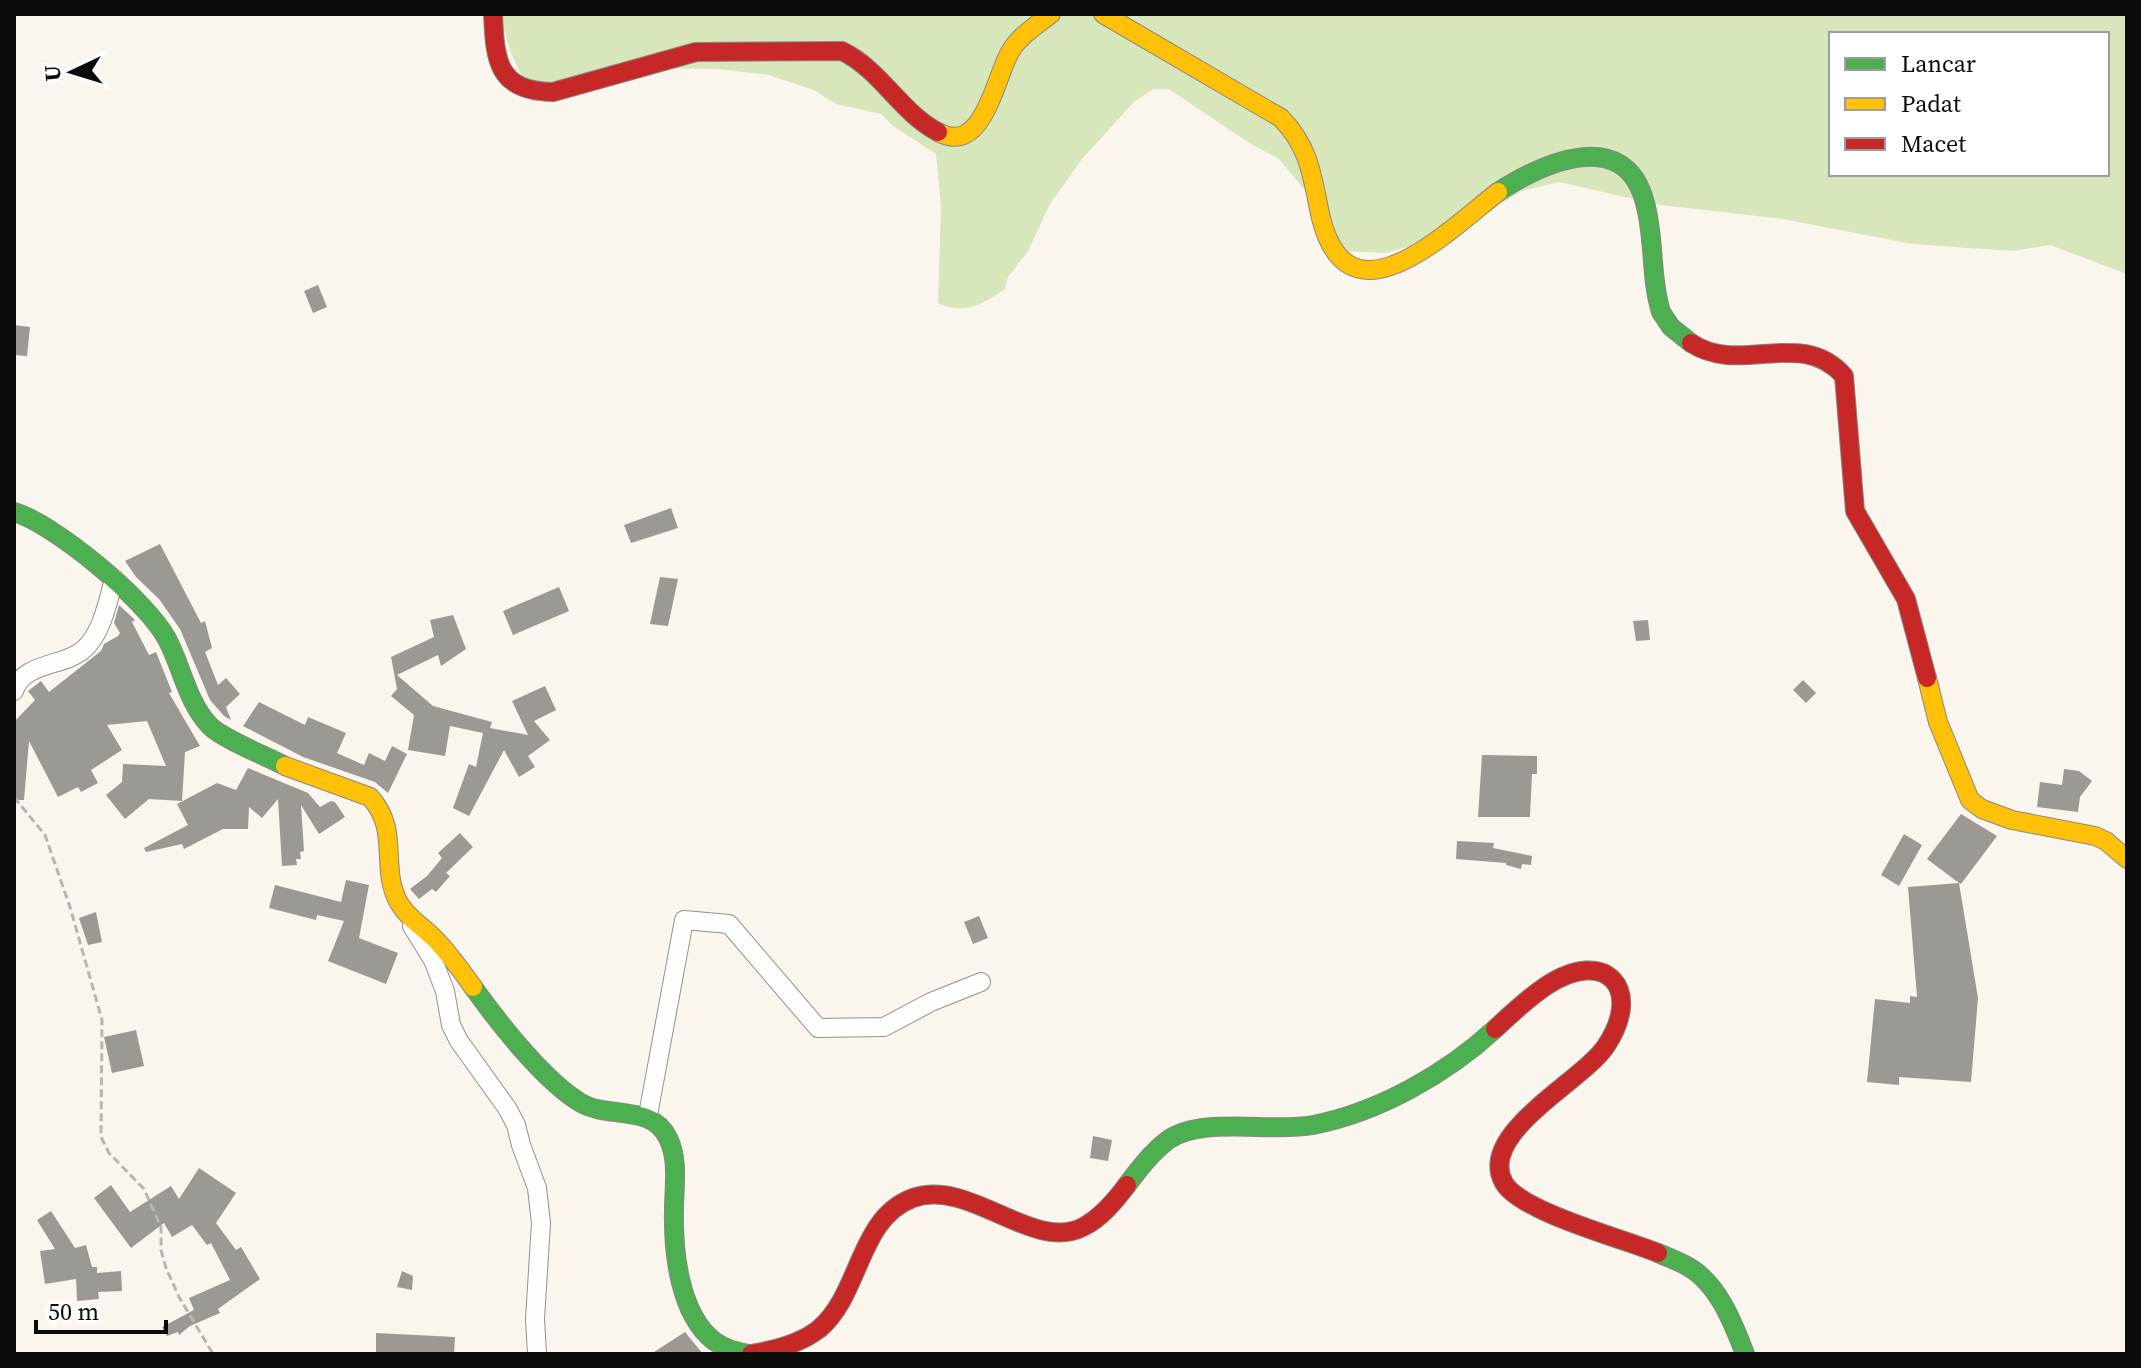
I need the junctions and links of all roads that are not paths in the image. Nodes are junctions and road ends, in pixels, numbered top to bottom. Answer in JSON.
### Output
{"nodes":[{"id":1,"x":493,"y":14,"type":"edge"},
{"id":2,"x":1051,"y":14,"type":"edge"},
{"id":3,"x":1103,"y":14,"type":"edge"},
{"id":4,"x":14,"y":512,"type":"edge"},
{"id":5,"x":114,"y":579,"type":"junction"},
{"id":6,"x":14,"y":691,"type":"edge"},
{"id":7,"x":2127,"y":859,"type":"edge"},
{"id":8,"x":407,"y":914,"type":"junction"},
{"id":9,"x":981,"y":982,"type":"dead end"},
{"id":10,"x":648,"y":1115,"type":"junction"},
{"id":11,"x":537,"y":1354,"type":"edge"},
{"id":12,"x":749,"y":1354,"type":"edge"},
{"id":13,"x":1745,"y":1354,"type":"edge"}],
"edges":[{"from":1,"to":2,"type":"street"},
{"from":3,"to":7,"type":"street"},
{"from":4,"to":5,"type":"street"},
{"from":5,"to":6,"type":"street"},
{"from":5,"to":8,"type":"street"},
{"from":8,"to":10,"type":"street"},
{"from":8,"to":11,"type":"street"},
{"from":9,"to":10,"type":"street"},
{"from":10,"to":12,"type":"street"},
{"from":12,"to":13,"type":"street"}]}
